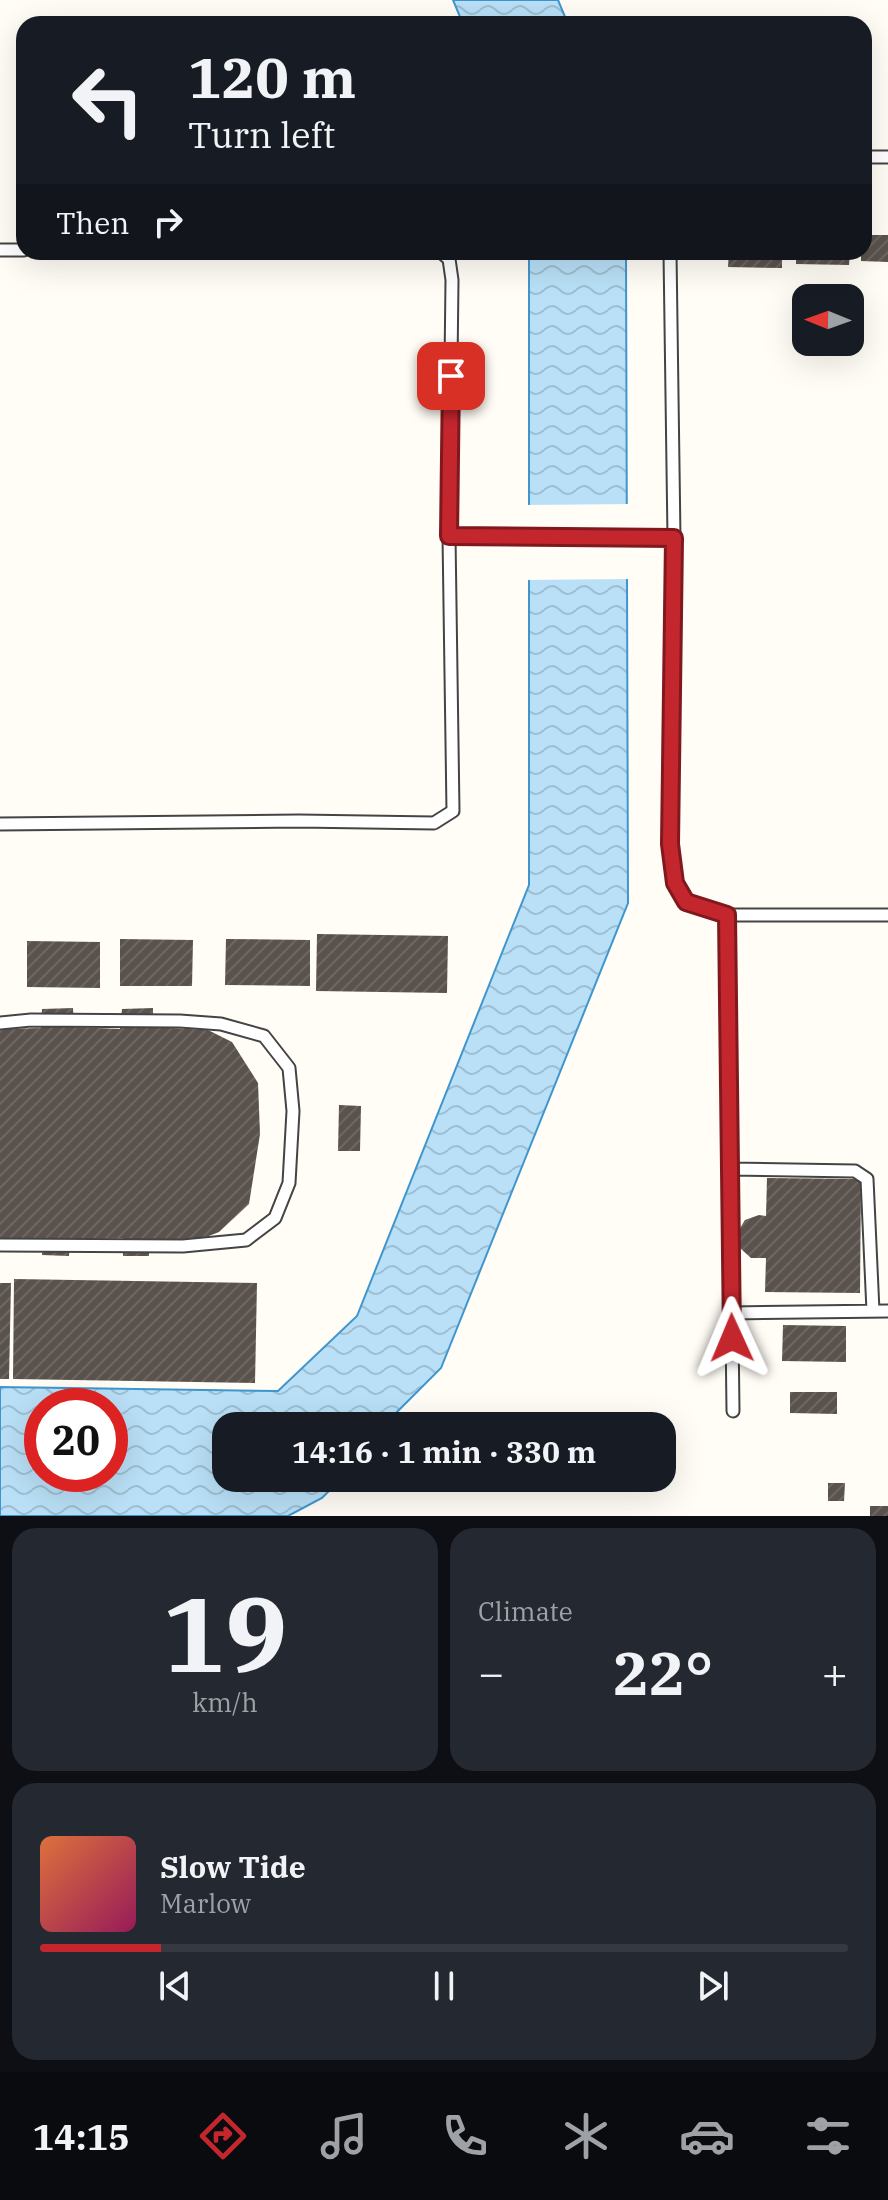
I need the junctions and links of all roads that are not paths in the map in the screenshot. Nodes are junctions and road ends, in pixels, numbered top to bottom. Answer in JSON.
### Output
{"nodes":[{"id":1,"x":449,"y":260,"type":"edge"},
{"id":2,"x":670,"y":260,"type":"edge"},
{"id":3,"x":449,"y":536,"type":"junction"},
{"id":4,"x":674,"y":538,"type":"junction"},
{"id":5,"x":0,"y":824,"type":"edge"},
{"id":6,"x":727,"y":915,"type":"junction"},
{"id":7,"x":888,"y":915,"type":"edge"},
{"id":8,"x":0,"y":1023,"type":"edge"},
{"id":9,"x":730,"y":1169,"type":"junction"},
{"id":10,"x":0,"y":1245,"type":"edge"},
{"id":11,"x":873,"y":1311,"type":"junction"},
{"id":12,"x":888,"y":1311,"type":"edge"},
{"id":13,"x":732,"y":1313,"type":"junction"},
{"id":14,"x":733,"y":1411,"type":"dead end"}],
"edges":[{"from":1,"to":3,"type":"lane"},
{"from":2,"to":4,"type":"lane"},
{"from":3,"to":4,"type":"lane"},
{"from":3,"to":5,"type":"lane"},
{"from":4,"to":6,"type":"lane"},
{"from":6,"to":7,"type":"lane"},
{"from":6,"to":9,"type":"lane"},
{"from":8,"to":10,"type":"lane"},
{"from":9,"to":11,"type":"lane"},
{"from":9,"to":13,"type":"lane"},
{"from":11,"to":12,"type":"lane"},
{"from":11,"to":13,"type":"lane"},
{"from":13,"to":14,"type":"lane"}]}
